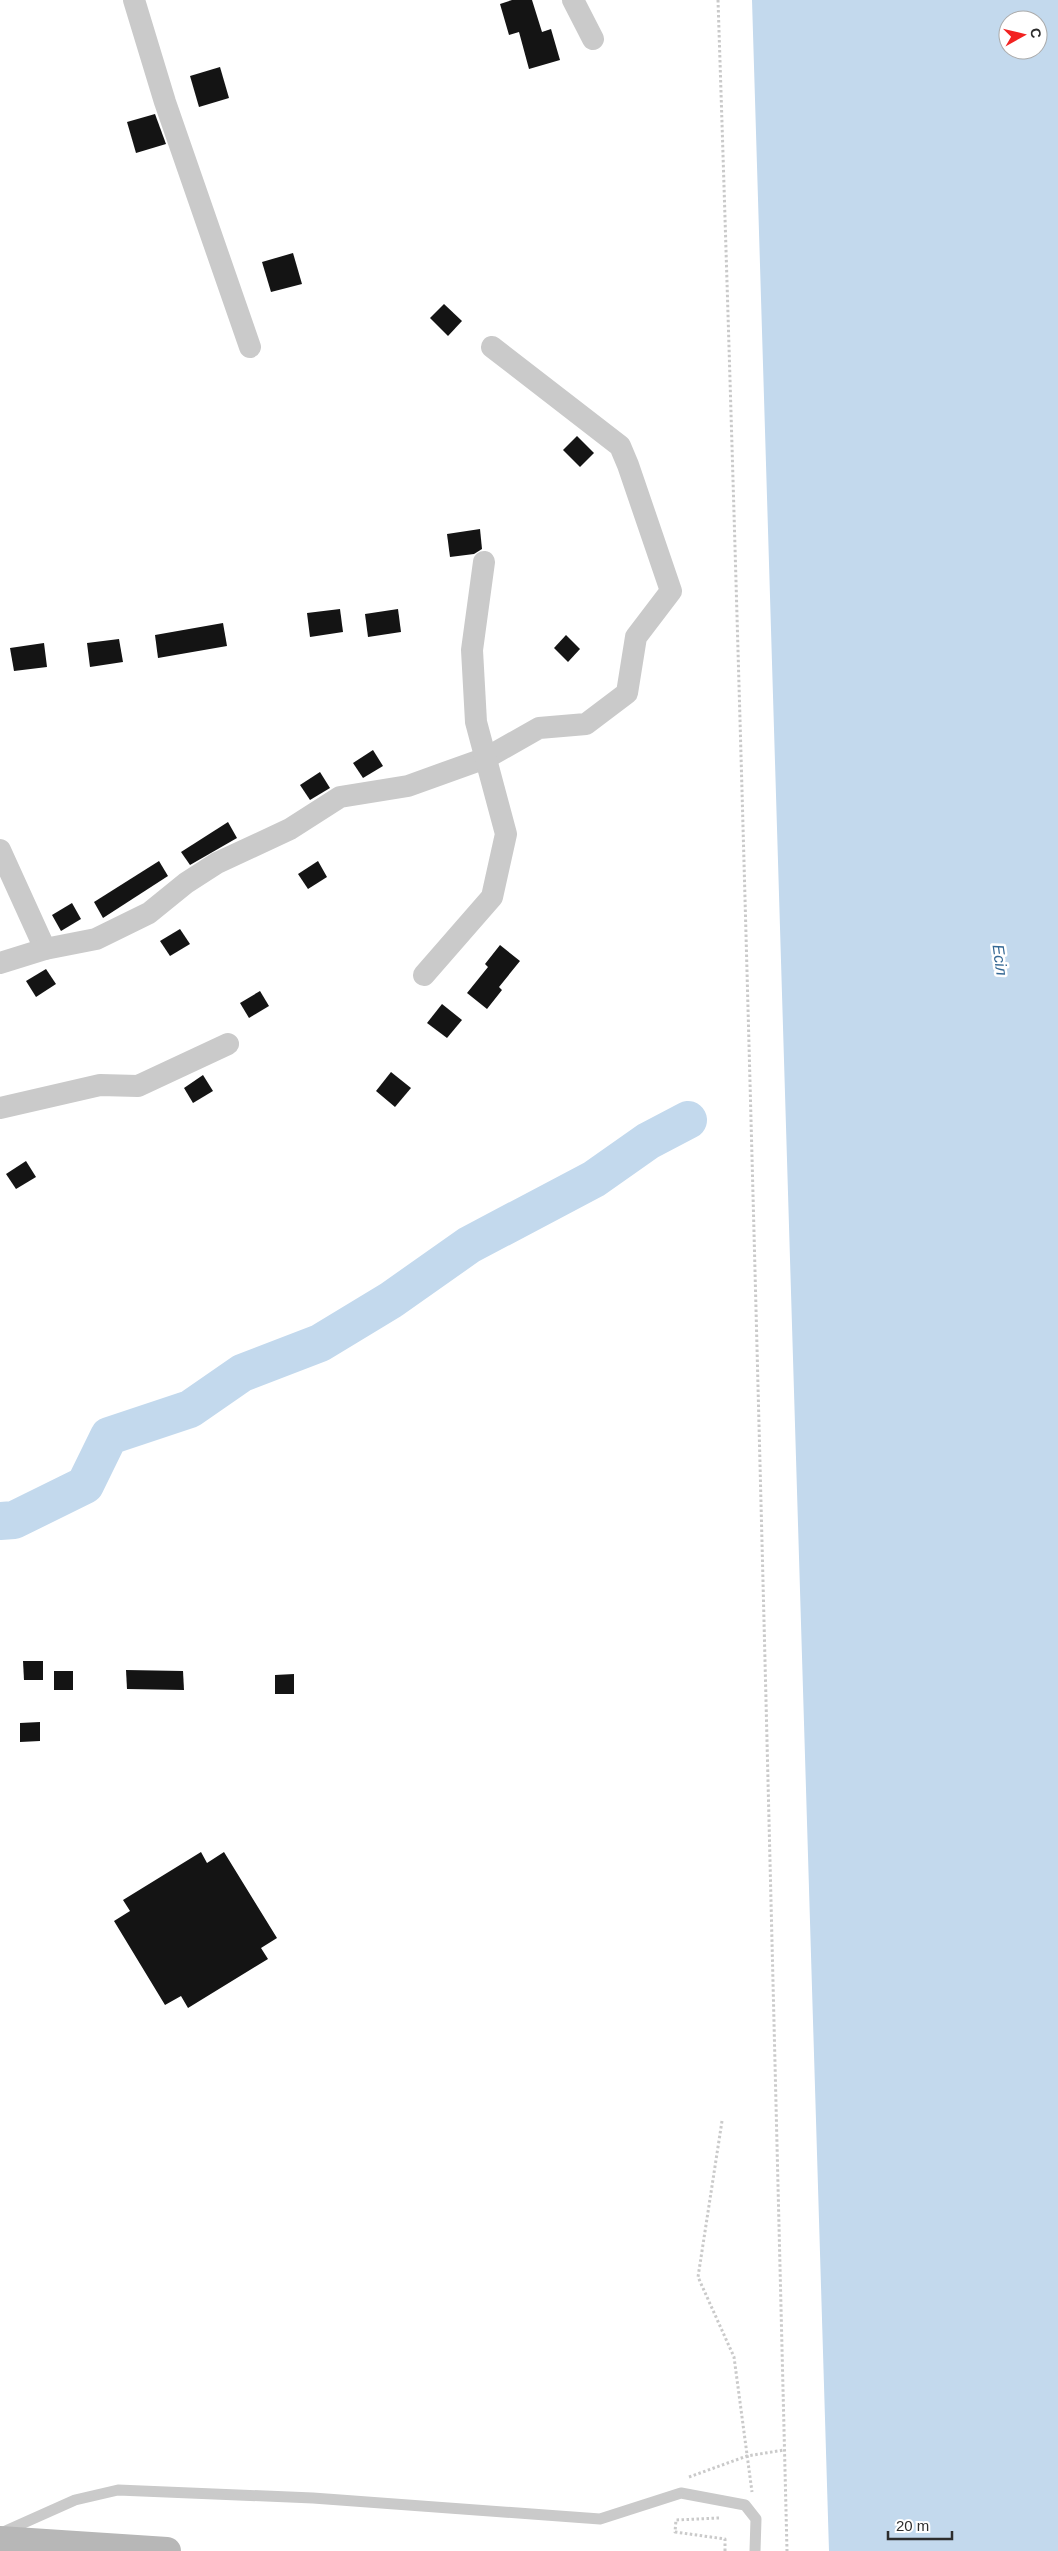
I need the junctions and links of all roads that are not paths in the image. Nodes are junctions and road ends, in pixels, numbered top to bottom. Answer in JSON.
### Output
{"nodes":[{"id":1,"x":134,"y":0,"type":"edge"},
{"id":2,"x":573,"y":0,"type":"edge"},
{"id":3,"x":593,"y":39,"type":"dead end"},
{"id":4,"x":250,"y":347,"type":"dead end"},
{"id":5,"x":492,"y":347,"type":"dead end"},
{"id":6,"x":484,"y":562,"type":"dead end"},
{"id":7,"x":486,"y":758,"type":"junction"},
{"id":8,"x":0,"y":850,"type":"edge"},
{"id":9,"x":44,"y":949,"type":"junction"},
{"id":10,"x":0,"y":964,"type":"edge"},
{"id":11,"x":424,"y":975,"type":"dead end"},
{"id":12,"x":228,"y":1044,"type":"dead end"},
{"id":13,"x":0,"y":1108,"type":"edge"},
{"id":14,"x":0,"y":2534,"type":"edge"},
{"id":15,"x":0,"y":2540,"type":"edge"},
{"id":16,"x":167,"y":2551,"type":"edge"},
{"id":17,"x":754,"y":2551,"type":"edge"}],
"edges":[{"from":1,"to":4,"type":"street"},
{"from":2,"to":3,"type":"street"},
{"from":5,"to":7,"type":"street"},
{"from":6,"to":7,"type":"street"},
{"from":7,"to":9,"type":"street"},
{"from":7,"to":11,"type":"street"},
{"from":8,"to":9,"type":"street"},
{"from":9,"to":10,"type":"street"},
{"from":12,"to":13,"type":"street"},
{"from":14,"to":17,"type":"lane"},
{"from":15,"to":16,"type":"main road"}]}
